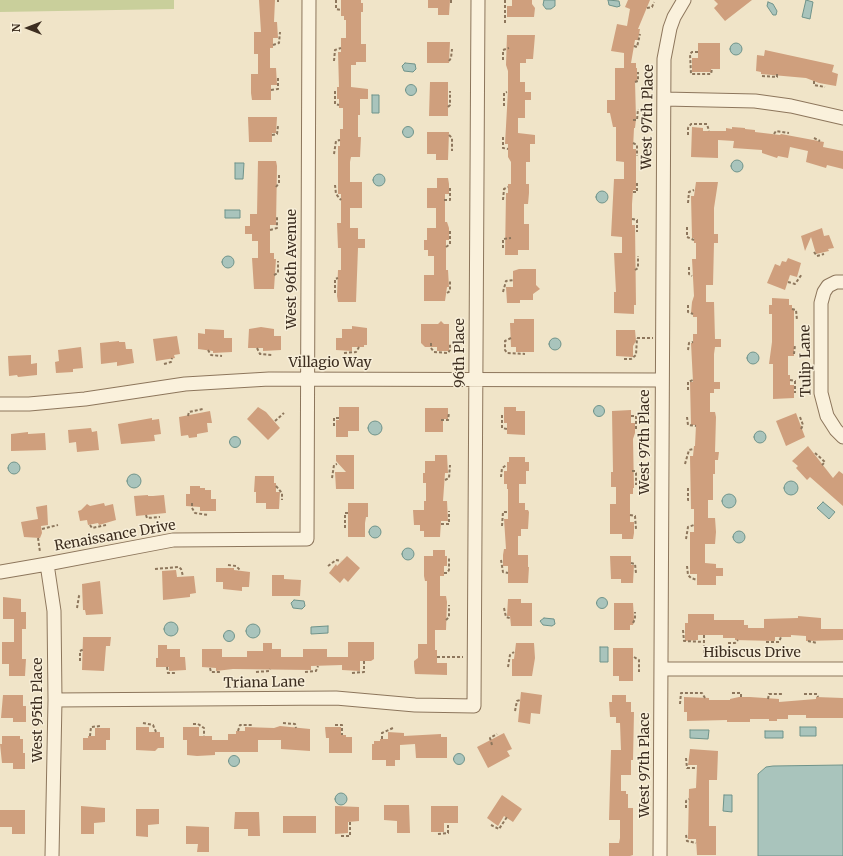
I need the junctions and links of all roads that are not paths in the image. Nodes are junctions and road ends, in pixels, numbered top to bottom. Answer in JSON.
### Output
{"nodes":[{"id":1,"x":309,"y":0,"type":"edge"},
{"id":2,"x":478,"y":0,"type":"edge"},
{"id":3,"x":684,"y":0,"type":"edge"},
{"id":4,"x":664,"y":99,"type":"junction"},
{"id":5,"x":843,"y":118,"type":"edge"},
{"id":6,"x":843,"y":282,"type":"edge"},
{"id":7,"x":307,"y":379,"type":"junction"},
{"id":8,"x":475,"y":379,"type":"junction"},
{"id":9,"x":662,"y":380,"type":"junction"},
{"id":10,"x":0,"y":404,"type":"edge"},
{"id":11,"x":843,"y":437,"type":"edge"},
{"id":12,"x":307,"y":539,"type":"joint"},
{"id":13,"x":48,"y":564,"type":"junction"},
{"id":14,"x":0,"y":572,"type":"edge"},
{"id":15,"x":661,"y":669,"type":"junction"},
{"id":16,"x":843,"y":669,"type":"edge"},
{"id":17,"x":55,"y":700,"type":"junction"},
{"id":18,"x":474,"y":706,"type":"joint"},
{"id":19,"x":52,"y":856,"type":"edge"},
{"id":20,"x":660,"y":856,"type":"edge"}],
"edges":[{"from":1,"to":7,"type":"street","name":"West 96th Avenue"},
{"from":2,"to":8,"type":"street","name":"96th Place"},
{"from":3,"to":4,"type":"street","name":"West 97th Place"},
{"from":4,"to":5,"type":"street"},
{"from":4,"to":9,"type":"street","name":"West 97th Place"},
{"from":6,"to":11,"type":"street","name":"Tulip Lane"},
{"from":7,"to":8,"type":"street","name":"Villagio Way"},
{"from":7,"to":10,"type":"street","name":"Villagio Way"},
{"from":7,"to":12,"type":"street","name":"West 96th Avenue"},
{"from":8,"to":9,"type":"street","name":"Villagio Way"},
{"from":8,"to":18,"type":"street","name":"96th Place"},
{"from":9,"to":15,"type":"street","name":"West 97th Place"},
{"from":12,"to":13,"type":"street","name":"Renaissance Drive"},
{"from":13,"to":14,"type":"street","name":"Renaissance Drive"},
{"from":13,"to":17,"type":"street","name":"West 95th Place"},
{"from":15,"to":16,"type":"street","name":"Hibiscus Drive"},
{"from":15,"to":20,"type":"street","name":"West 97th Place"},
{"from":17,"to":18,"type":"street","name":"Triana Lane"},
{"from":17,"to":19,"type":"street","name":"West 95th Place"}]}
